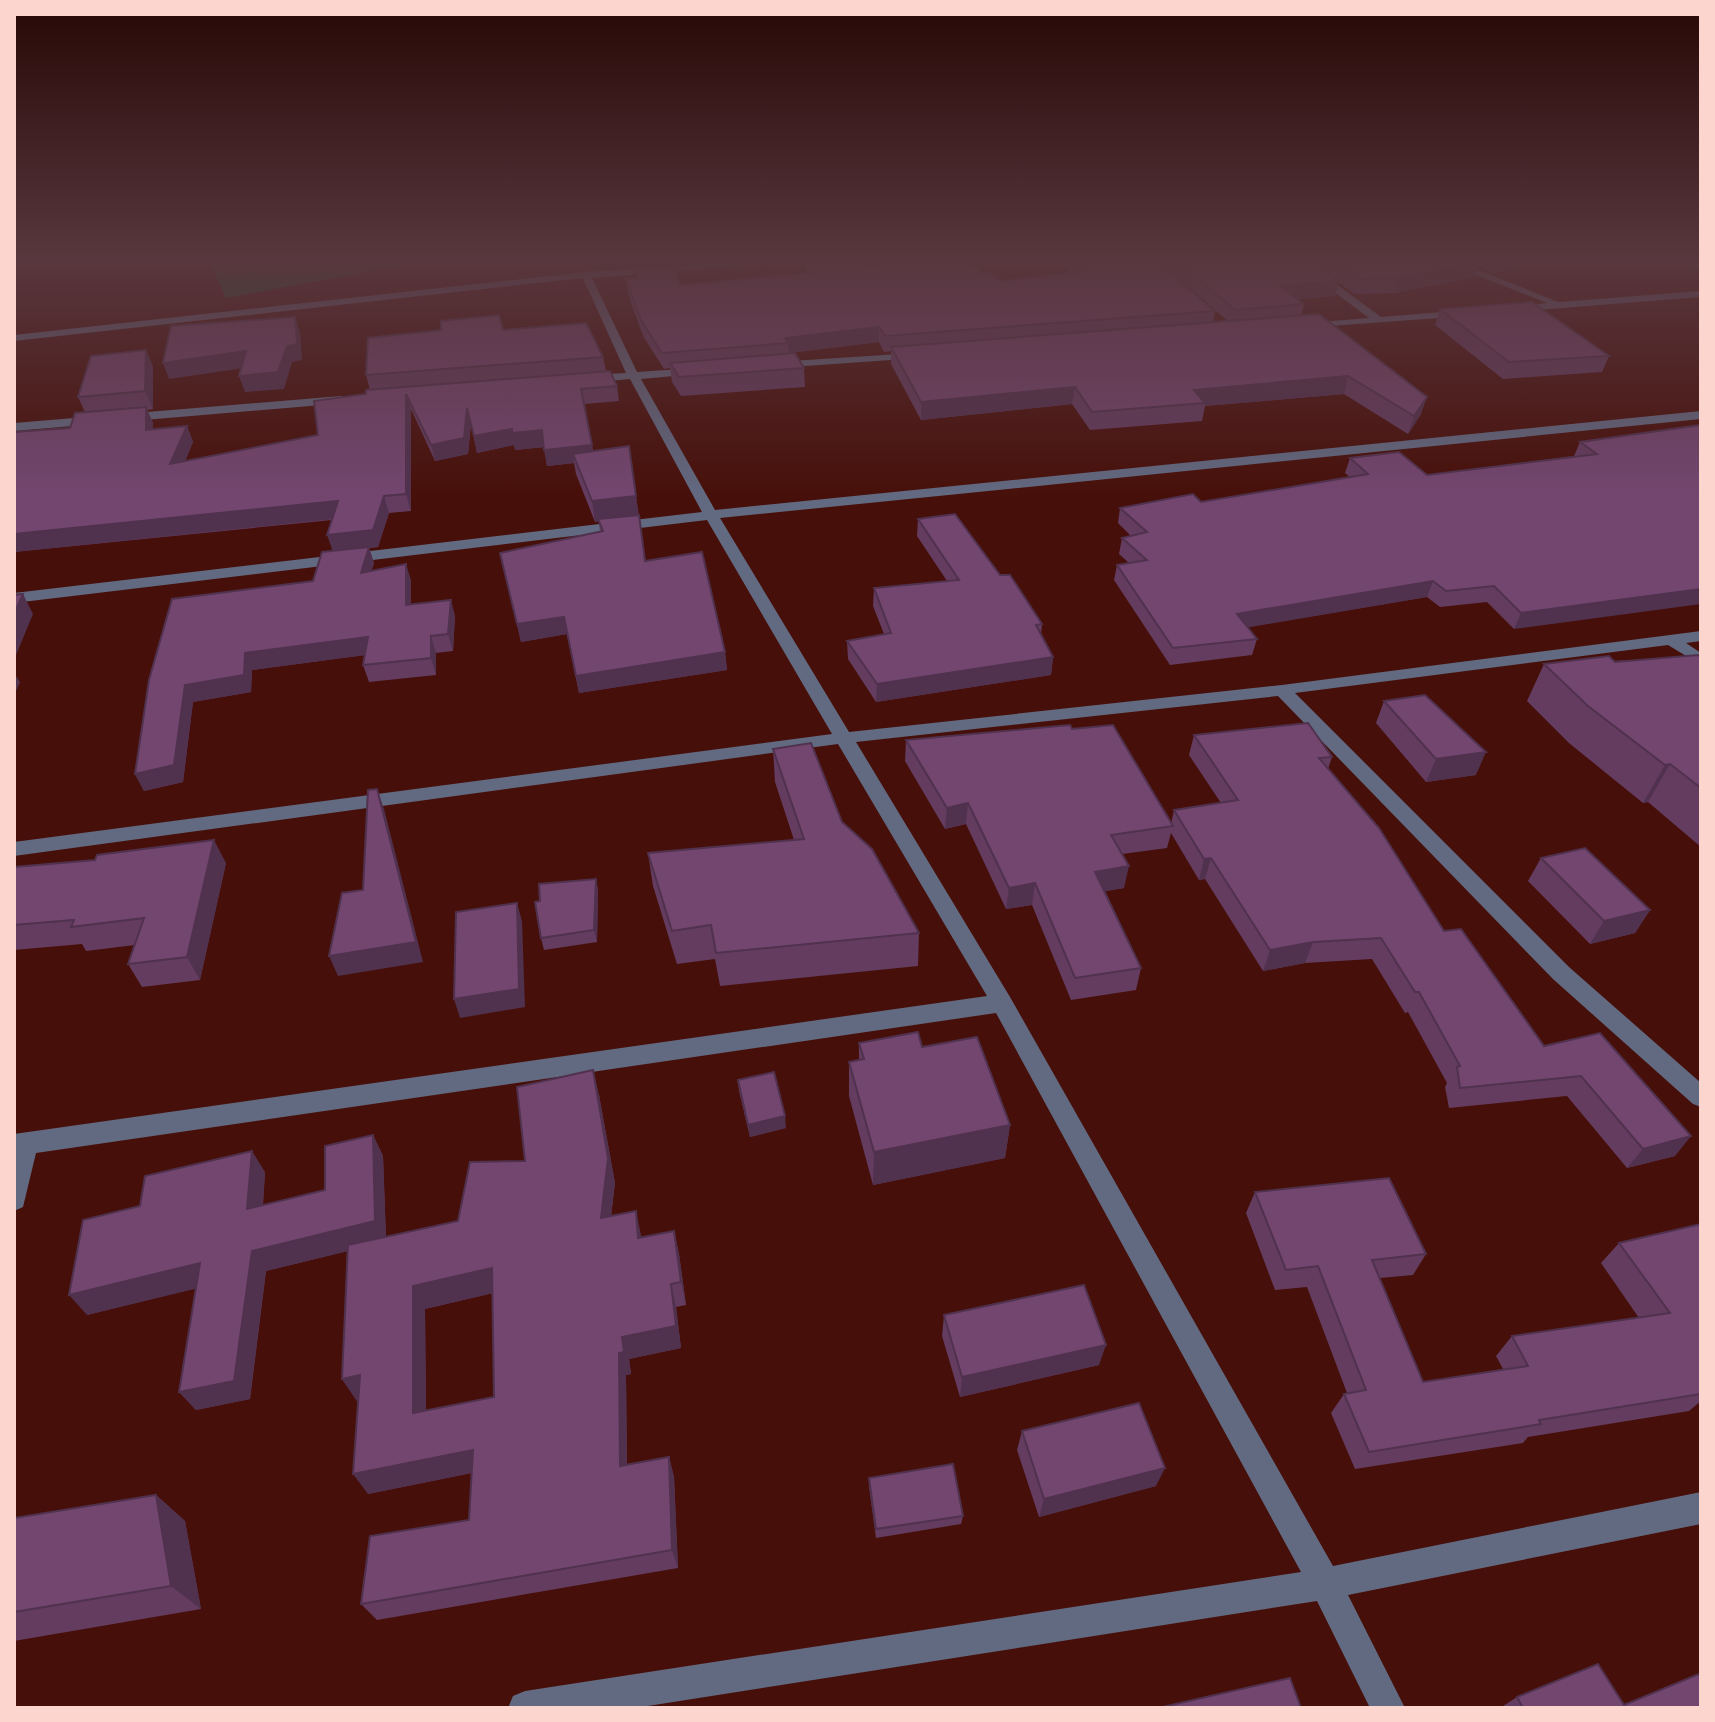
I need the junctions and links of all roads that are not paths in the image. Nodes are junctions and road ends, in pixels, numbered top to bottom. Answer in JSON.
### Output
{"nodes":[{"id":1,"x":616,"y":338,"type":"edge"},
{"id":2,"x":923,"y":355,"type":"edge"},
{"id":3,"x":755,"y":367,"type":"edge"},
{"id":4,"x":709,"y":370,"type":"edge"},
{"id":5,"x":633,"y":375,"type":"junction"},
{"id":6,"x":569,"y":381,"type":"edge"},
{"id":7,"x":347,"y":399,"type":"edge"},
{"id":8,"x":1701,"y":415,"type":"edge"},
{"id":9,"x":14,"y":427,"type":"edge"},
{"id":10,"x":711,"y":515,"type":"junction"},
{"id":11,"x":14,"y":598,"type":"edge"},
{"id":12,"x":1701,"y":636,"type":"edge"},
{"id":13,"x":1668,"y":638,"type":"junction"},
{"id":14,"x":1701,"y":660,"type":"edge"},
{"id":15,"x":1282,"y":690,"type":"junction"},
{"id":16,"x":843,"y":738,"type":"junction"},
{"id":17,"x":14,"y":849,"type":"edge"},
{"id":18,"x":1002,"y":1003,"type":"junction"},
{"id":19,"x":1701,"y":1097,"type":"edge"},
{"id":20,"x":20,"y":1144,"type":"edge"},
{"id":21,"x":14,"y":1199,"type":"edge"},
{"id":22,"x":1701,"y":1508,"type":"edge"},
{"id":23,"x":1325,"y":1584,"type":"junction"},
{"id":24,"x":525,"y":1708,"type":"edge"},
{"id":25,"x":1388,"y":1708,"type":"edge"}],
"edges":[{"from":1,"to":5,"type":"street"},
{"from":2,"to":3,"type":"street"},
{"from":4,"to":5,"type":"street"},
{"from":5,"to":6,"type":"street"},
{"from":5,"to":10,"type":"street"},
{"from":7,"to":9,"type":"street"},
{"from":8,"to":10,"type":"street"},
{"from":10,"to":11,"type":"street"},
{"from":10,"to":16,"type":"street"},
{"from":12,"to":13,"type":"street"},
{"from":13,"to":14,"type":"street"},
{"from":13,"to":15,"type":"street"},
{"from":15,"to":16,"type":"street"},
{"from":15,"to":19,"type":"street"},
{"from":16,"to":17,"type":"street"},
{"from":16,"to":18,"type":"street"},
{"from":18,"to":20,"type":"street"},
{"from":18,"to":23,"type":"street"},
{"from":20,"to":21,"type":"street"},
{"from":22,"to":23,"type":"street"},
{"from":23,"to":24,"type":"street"},
{"from":23,"to":25,"type":"street"}]}
